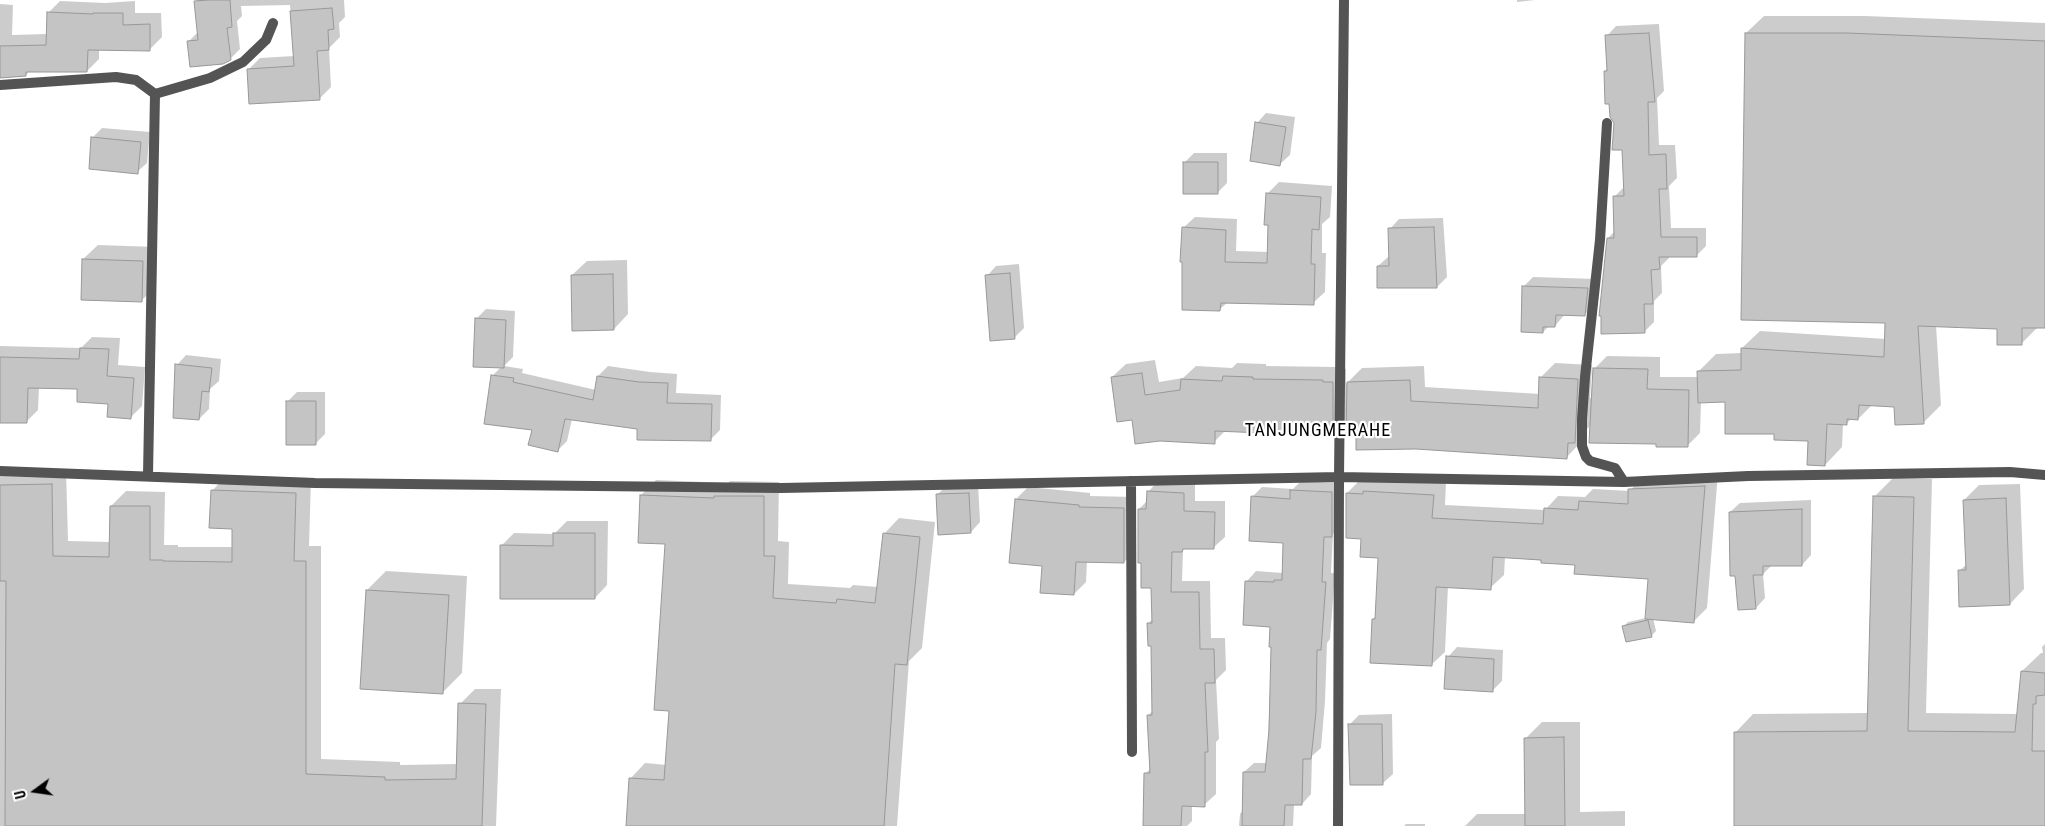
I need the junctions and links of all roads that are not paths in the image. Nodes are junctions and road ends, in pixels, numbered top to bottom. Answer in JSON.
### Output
{"nodes":[{"id":1,"x":1344,"y":0,"type":"edge"},
{"id":2,"x":273,"y":23,"type":"dead end"},
{"id":3,"x":0,"y":85,"type":"edge"},
{"id":4,"x":155,"y":94,"type":"junction"},
{"id":5,"x":1607,"y":123,"type":"dead end"},
{"id":6,"x":0,"y":471,"type":"edge"},
{"id":7,"x":148,"y":475,"type":"junction"},
{"id":8,"x":2045,"y":475,"type":"edge"},
{"id":9,"x":1339,"y":477,"type":"junction"},
{"id":10,"x":1131,"y":481,"type":"junction"},
{"id":11,"x":1624,"y":482,"type":"junction"},
{"id":12,"x":1132,"y":752,"type":"dead end"},
{"id":13,"x":1338,"y":826,"type":"edge"}],
"edges":[{"from":1,"to":9,"type":"street"},
{"from":2,"to":4,"type":"street"},
{"from":3,"to":4,"type":"street"},
{"from":4,"to":7,"type":"street"},
{"from":5,"to":11,"type":"street"},
{"from":6,"to":7,"type":"street"},
{"from":7,"to":10,"type":"street"},
{"from":8,"to":11,"type":"street"},
{"from":9,"to":10,"type":"street"},
{"from":9,"to":11,"type":"street"},
{"from":9,"to":13,"type":"street"},
{"from":10,"to":12,"type":"street"}]}
